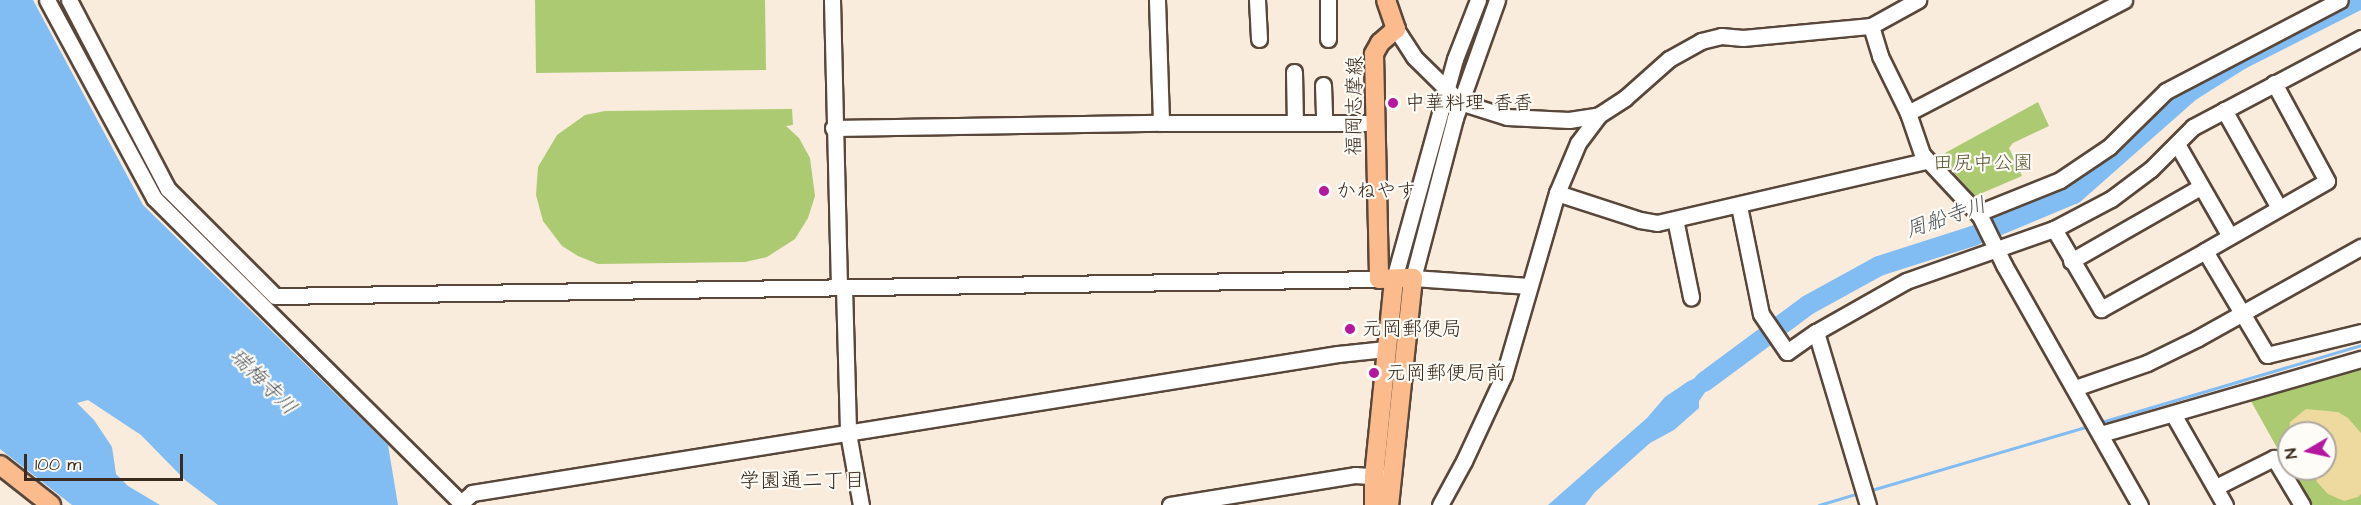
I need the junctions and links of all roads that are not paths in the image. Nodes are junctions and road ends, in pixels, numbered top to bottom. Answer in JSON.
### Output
{"nodes":[{"id":1,"x":47,"y":0,"type":"edge"},
{"id":2,"x":69,"y":0,"type":"edge"},
{"id":3,"x":832,"y":0,"type":"edge"},
{"id":4,"x":1157,"y":0,"type":"edge"},
{"id":5,"x":1257,"y":0,"type":"edge"},
{"id":6,"x":1328,"y":0,"type":"edge"},
{"id":7,"x":1386,"y":0,"type":"edge"},
{"id":8,"x":1478,"y":0,"type":"edge"},
{"id":9,"x":1497,"y":0,"type":"edge"},
{"id":10,"x":2124,"y":0,"type":"edge"},
{"id":11,"x":2340,"y":0,"type":"edge"},
{"id":12,"x":1912,"y":2,"type":"edge"},
{"id":13,"x":1871,"y":26,"type":"junction"},
{"id":14,"x":1395,"y":29,"type":"junction"},
{"id":15,"x":2361,"y":38,"type":"edge"},
{"id":16,"x":1259,"y":39,"type":"dead end"},
{"id":17,"x":1328,"y":39,"type":"dead end"},
{"id":18,"x":1294,"y":72,"type":"dead end"},
{"id":19,"x":2274,"y":83,"type":"junction"},
{"id":20,"x":1323,"y":85,"type":"dead end"},
{"id":21,"x":1447,"y":92,"type":"junction"},
{"id":22,"x":1460,"y":102,"type":"junction"},
{"id":23,"x":2224,"y":110,"type":"junction"},
{"id":24,"x":1908,"y":113,"type":"junction"},
{"id":25,"x":1599,"y":115,"type":"junction"},
{"id":26,"x":1161,"y":123,"type":"junction"},
{"id":27,"x":1295,"y":123,"type":"junction"},
{"id":28,"x":1324,"y":123,"type":"junction"},
{"id":29,"x":1375,"y":123,"type":"junction"},
{"id":30,"x":833,"y":128,"type":"junction"},
{"id":31,"x":2177,"y":144,"type":"junction"},
{"id":32,"x":1926,"y":161,"type":"junction"},
{"id":33,"x":2200,"y":187,"type":"junction"},
{"id":34,"x":1557,"y":193,"type":"junction"},
{"id":35,"x":1739,"y":206,"type":"junction"},
{"id":36,"x":2279,"y":208,"type":"junction"},
{"id":37,"x":1979,"y":215,"type":"junction"},
{"id":38,"x":1675,"y":219,"type":"junction"},
{"id":39,"x":2054,"y":229,"type":"junction"},
{"id":40,"x":2230,"y":236,"type":"junction"},
{"id":41,"x":2361,"y":247,"type":"edge"},
{"id":42,"x":1996,"y":248,"type":"junction"},
{"id":43,"x":2205,"y":251,"type":"junction"},
{"id":44,"x":2071,"y":261,"type":"junction"},
{"id":45,"x":1413,"y":278,"type":"junction"},
{"id":46,"x":1387,"y":279,"type":"junction"},
{"id":47,"x":1529,"y":286,"type":"junction"},
{"id":48,"x":842,"y":287,"type":"junction"},
{"id":49,"x":1691,"y":297,"type":"dead end"},
{"id":50,"x":2242,"y":313,"type":"junction"},
{"id":51,"x":1816,"y":332,"type":"junction"},
{"id":52,"x":2361,"y":332,"type":"edge"},
{"id":53,"x":1386,"y":349,"type":"junction"},
{"id":54,"x":2361,"y":358,"type":"edge"},
{"id":55,"x":2075,"y":388,"type":"junction"},
{"id":56,"x":2173,"y":414,"type":"junction"},
{"id":57,"x":848,"y":433,"type":"junction"},
{"id":58,"x":2101,"y":434,"type":"junction"},
{"id":59,"x":0,"y":465,"type":"edge"},
{"id":60,"x":1382,"y":477,"type":"junction"},
{"id":61,"x":2216,"y":487,"type":"junction"},
{"id":62,"x":462,"y":504,"type":"edge"},
{"id":63,"x":1868,"y":504,"type":"edge"},
{"id":64,"x":51,"y":505,"type":"edge"},
{"id":65,"x":861,"y":505,"type":"edge"},
{"id":66,"x":1170,"y":505,"type":"edge"},
{"id":67,"x":1374,"y":505,"type":"edge"},
{"id":68,"x":1389,"y":505,"type":"edge"},
{"id":69,"x":1440,"y":505,"type":"edge"},
{"id":70,"x":2140,"y":505,"type":"edge"},
{"id":71,"x":2225,"y":505,"type":"edge"},
{"id":72,"x":2302,"y":505,"type":"edge"}],
"edges":[{"from":1,"to":62,"type":"street"},
{"from":2,"to":48,"type":"street"},
{"from":3,"to":30,"type":"street"},
{"from":4,"to":26,"type":"street"},
{"from":5,"to":16,"type":"street"},
{"from":6,"to":17,"type":"street"},
{"from":7,"to":14,"type":"main road"},
{"from":8,"to":21,"type":"street"},
{"from":9,"to":22,"type":"street"},
{"from":10,"to":24,"type":"street"},
{"from":11,"to":37,"type":"street"},
{"from":12,"to":13,"type":"street"},
{"from":13,"to":24,"type":"street"},
{"from":13,"to":25,"type":"street"},
{"from":14,"to":21,"type":"street"},
{"from":14,"to":29,"type":"main road","name":"福岡志摩線"},
{"from":15,"to":19,"type":"street"},
{"from":18,"to":27,"type":"street"},
{"from":19,"to":23,"type":"street"},
{"from":19,"to":36,"type":"street"},
{"from":20,"to":28,"type":"street"},
{"from":21,"to":22,"type":"street"},
{"from":21,"to":46,"type":"street"},
{"from":22,"to":25,"type":"street"},
{"from":22,"to":45,"type":"street"},
{"from":23,"to":31,"type":"street"},
{"from":23,"to":36,"type":"street"},
{"from":24,"to":32,"type":"street"},
{"from":25,"to":34,"type":"street"},
{"from":26,"to":27,"type":"street"},
{"from":26,"to":30,"type":"street"},
{"from":27,"to":28,"type":"street"},
{"from":28,"to":29,"type":"street"},
{"from":29,"to":46,"type":"main road","name":"福岡志摩線"},
{"from":30,"to":48,"type":"street"},
{"from":31,"to":33,"type":"street"},
{"from":31,"to":39,"type":"street"},
{"from":32,"to":35,"type":"street"},
{"from":32,"to":37,"type":"street"},
{"from":33,"to":40,"type":"street"},
{"from":33,"to":44,"type":"street"},
{"from":34,"to":38,"type":"street"},
{"from":34,"to":47,"type":"street"},
{"from":35,"to":38,"type":"street"},
{"from":35,"to":51,"type":"street"},
{"from":36,"to":40,"type":"street"},
{"from":37,"to":42,"type":"street"},
{"from":38,"to":49,"type":"street"},
{"from":39,"to":42,"type":"street"},
{"from":39,"to":44,"type":"street"},
{"from":40,"to":43,"type":"street"},
{"from":41,"to":50,"type":"street"},
{"from":42,"to":51,"type":"street"},
{"from":42,"to":55,"type":"street"},
{"from":43,"to":44,"type":"street"},
{"from":43,"to":50,"type":"street"},
{"from":45,"to":46,"type":"main road"},
{"from":45,"to":47,"type":"street"},
{"from":45,"to":60,"type":"main road","name":"福岡志摩線"},
{"from":46,"to":48,"type":"street"},
{"from":46,"to":53,"type":"main road","name":"福岡志摩線"},
{"from":47,"to":69,"type":"street"},
{"from":48,"to":57,"type":"street"},
{"from":50,"to":52,"type":"street"},
{"from":50,"to":55,"type":"street"},
{"from":51,"to":63,"type":"street"},
{"from":53,"to":57,"type":"street"},
{"from":53,"to":60,"type":"main road","name":"福岡志摩線"},
{"from":54,"to":56,"type":"street"},
{"from":55,"to":58,"type":"street"},
{"from":56,"to":58,"type":"street"},
{"from":56,"to":61,"type":"street"},
{"from":57,"to":62,"type":"street"},
{"from":57,"to":65,"type":"street"},
{"from":58,"to":70,"type":"street"},
{"from":59,"to":64,"type":"main road"},
{"from":60,"to":66,"type":"street"},
{"from":60,"to":67,"type":"main road","name":"福岡志摩線"},
{"from":60,"to":68,"type":"main road","name":"福岡志摩線"},
{"from":61,"to":71,"type":"street"},
{"from":61,"to":72,"type":"street"}]}
